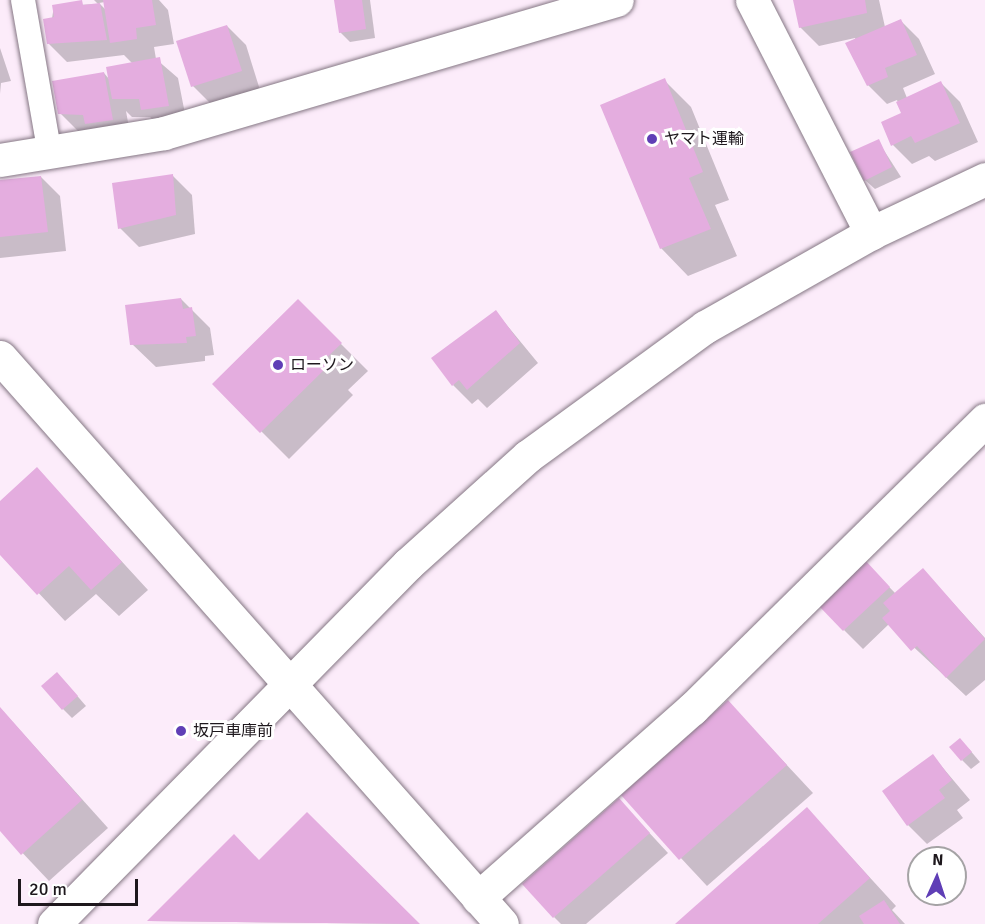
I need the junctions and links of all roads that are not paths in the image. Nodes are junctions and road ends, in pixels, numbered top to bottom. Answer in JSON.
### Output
{"nodes":[{"id":1,"x":22,"y":0,"type":"edge"},
{"id":2,"x":617,"y":0,"type":"edge"},
{"id":3,"x":752,"y":0,"type":"edge"},
{"id":4,"x":50,"y":154,"type":"junction"},
{"id":5,"x":0,"y":160,"type":"edge"},
{"id":6,"x":985,"y":179,"type":"edge"},
{"id":7,"x":871,"y":233,"type":"junction"},
{"id":8,"x":0,"y":357,"type":"edge"},
{"id":9,"x":985,"y":420,"type":"edge"},
{"id":10,"x":287,"y":685,"type":"junction"},
{"id":11,"x":478,"y":898,"type":"junction"},
{"id":12,"x":54,"y":924,"type":"edge"},
{"id":13,"x":502,"y":924,"type":"edge"}],
"edges":[{"from":1,"to":4,"type":"lane"},
{"from":2,"to":4,"type":"street"},
{"from":3,"to":7,"type":"street"},
{"from":4,"to":5,"type":"street"},
{"from":6,"to":7,"type":"street"},
{"from":7,"to":10,"type":"street"},
{"from":8,"to":10,"type":"street"},
{"from":9,"to":11,"type":"street"},
{"from":10,"to":11,"type":"street"},
{"from":10,"to":12,"type":"street"},
{"from":11,"to":13,"type":"street"}]}
